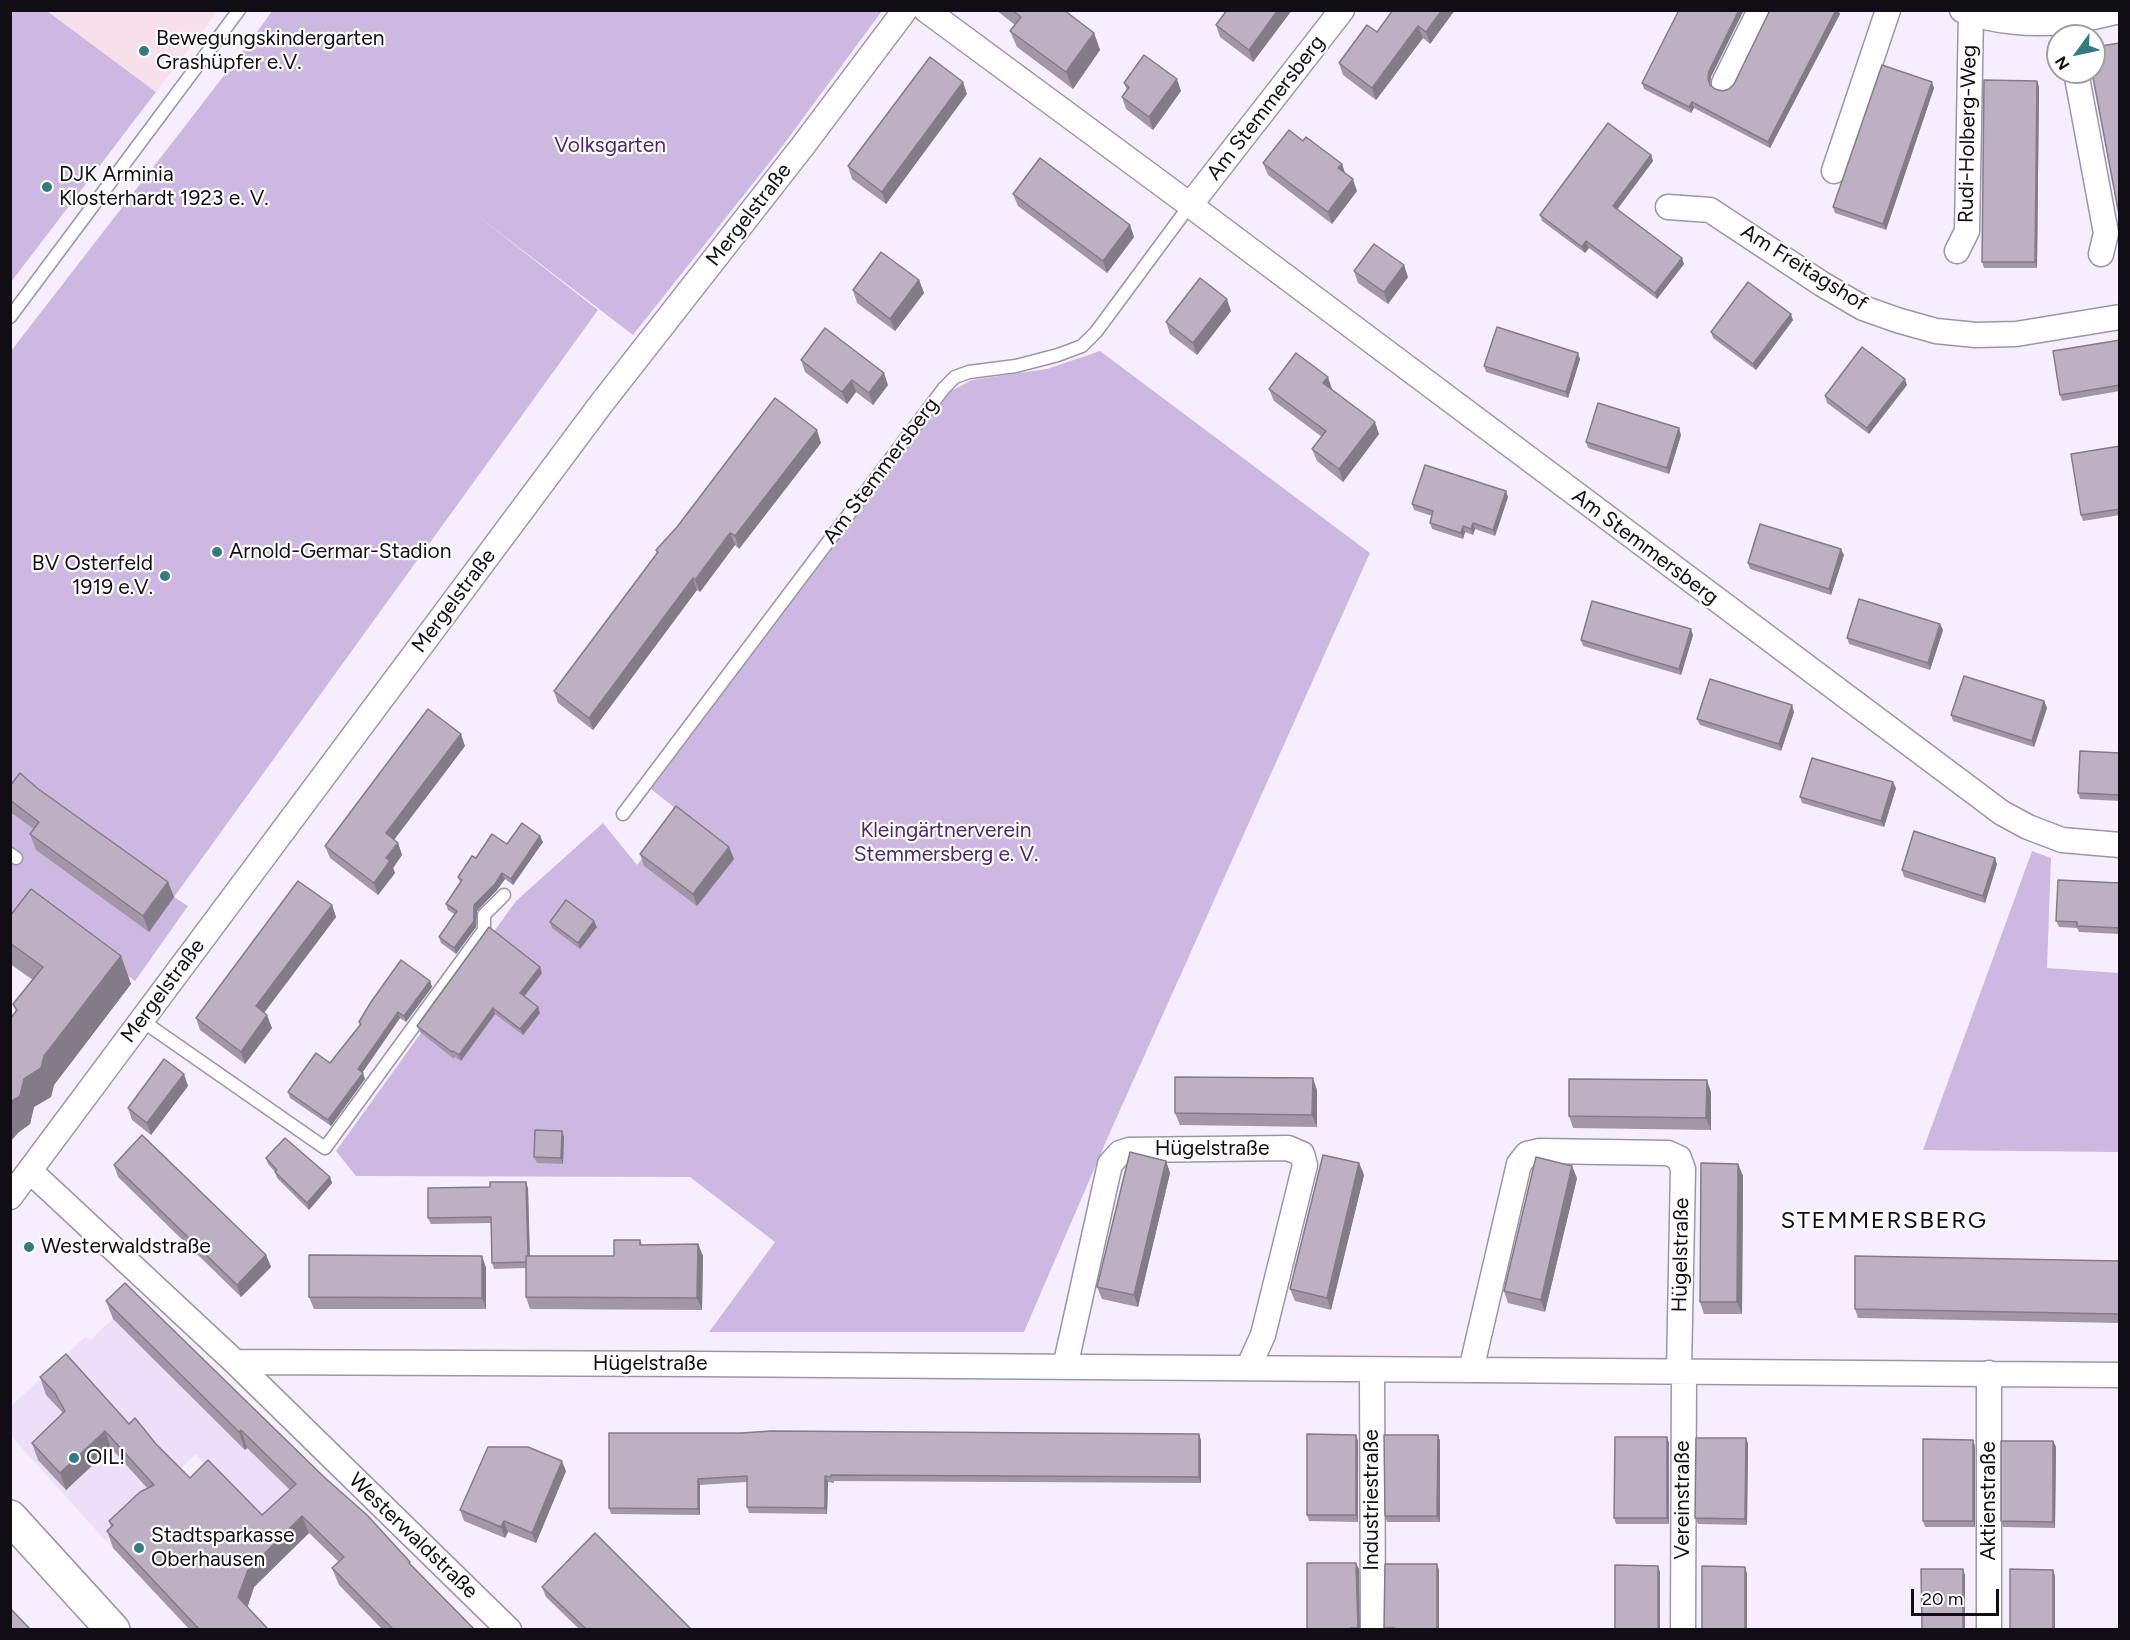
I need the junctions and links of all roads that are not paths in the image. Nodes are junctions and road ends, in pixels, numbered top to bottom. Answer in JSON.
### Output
{"nodes":[{"id":1,"x":239,"y":10,"type":"edge"},
{"id":2,"x":905,"y":10,"type":"edge"},
{"id":3,"x":926,"y":10,"type":"edge"},
{"id":4,"x":1342,"y":10,"type":"edge"},
{"id":5,"x":1760,"y":10,"type":"edge"},
{"id":6,"x":1888,"y":10,"type":"edge"},
{"id":7,"x":2120,"y":11,"type":"edge"},
{"id":8,"x":1966,"y":12,"type":"edge"},
{"id":9,"x":2048,"y":24,"type":"edge"},
{"id":10,"x":2082,"y":24,"type":"edge"},
{"id":11,"x":1724,"y":83,"type":"dead end"},
{"id":12,"x":2078,"y":84,"type":"edge"},
{"id":13,"x":1834,"y":171,"type":"dead end"},
{"id":14,"x":1190,"y":205,"type":"junction"},
{"id":15,"x":1668,"y":207,"type":"dead end"},
{"id":16,"x":1957,"y":251,"type":"dead end"},
{"id":17,"x":2101,"y":254,"type":"dead end"},
{"id":18,"x":2120,"y":316,"type":"edge"},
{"id":19,"x":10,"y":317,"type":"edge"},
{"id":20,"x":623,"y":814,"type":"dead end"},
{"id":21,"x":2120,"y":845,"type":"edge"},
{"id":22,"x":504,"y":895,"type":"dead end"},
{"id":23,"x":141,"y":1020,"type":"junction"},
{"id":24,"x":30,"y":1171,"type":"junction"},
{"id":25,"x":10,"y":1197,"type":"edge"},
{"id":26,"x":236,"y":1362,"type":"junction"},
{"id":27,"x":1065,"y":1367,"type":"junction"},
{"id":28,"x":1248,"y":1368,"type":"junction"},
{"id":29,"x":1372,"y":1370,"type":"junction"},
{"id":30,"x":1471,"y":1370,"type":"junction"},
{"id":31,"x":1682,"y":1371,"type":"junction"},
{"id":32,"x":1989,"y":1373,"type":"junction"},
{"id":33,"x":2120,"y":1375,"type":"edge"},
{"id":34,"x":10,"y":1517,"type":"edge"},
{"id":35,"x":113,"y":1629,"type":"edge"},
{"id":36,"x":509,"y":1629,"type":"edge"},
{"id":37,"x":1373,"y":1629,"type":"edge"},
{"id":38,"x":1683,"y":1629,"type":"edge"},
{"id":39,"x":1989,"y":1629,"type":"edge"}],
"edges":[{"from":1,"to":19,"type":"lane"},
{"from":2,"to":23,"type":"street","name":"Mergelstraße"},
{"from":3,"to":14,"type":"street","name":"Am Stemmersberg"},
{"from":4,"to":14,"type":"street","name":"Am Stemmersberg"},
{"from":5,"to":11,"type":"street"},
{"from":6,"to":13,"type":"street"},
{"from":7,"to":10,"type":"street","name":"Rudi-Holberg-Weg"},
{"from":8,"to":9,"type":"street","name":"Rudi-Holberg-Weg"},
{"from":8,"to":16,"type":"street","name":"Rudi-Holberg-Weg"},
{"from":12,"to":17,"type":"street"},
{"from":14,"to":20,"type":"lane","name":"Am Stemmersberg"},
{"from":14,"to":21,"type":"street","name":"Am Stemmersberg"},
{"from":15,"to":18,"type":"street","name":"Am Freitagshof"},
{"from":22,"to":23,"type":"lane"},
{"from":23,"to":24,"type":"street","name":"Mergelstraße"},
{"from":24,"to":25,"type":"street","name":"Mergelstraße"},
{"from":24,"to":26,"type":"street","name":"Westerwaldstraße"},
{"from":26,"to":27,"type":"street","name":"Hügelstraße"},
{"from":26,"to":36,"type":"street","name":"Westerwaldstraße"},
{"from":27,"to":28,"type":"street","name":"Hügelstraße"},
{"from":27,"to":28,"type":"street","name":"Hügelstraße"},
{"from":28,"to":29,"type":"street","name":"Hügelstraße"},
{"from":29,"to":30,"type":"street","name":"Hügelstraße"},
{"from":29,"to":37,"type":"street","name":"Industriestraße"},
{"from":30,"to":31,"type":"street","name":"Hügelstraße"},
{"from":30,"to":31,"type":"street","name":"Hügelstraße"},
{"from":31,"to":32,"type":"street","name":"Hügelstraße"},
{"from":31,"to":38,"type":"street","name":"Vereinstraße"},
{"from":32,"to":33,"type":"street","name":"Hügelstraße"},
{"from":32,"to":39,"type":"street","name":"Aktienstraße"},
{"from":34,"to":35,"type":"main road"}]}
